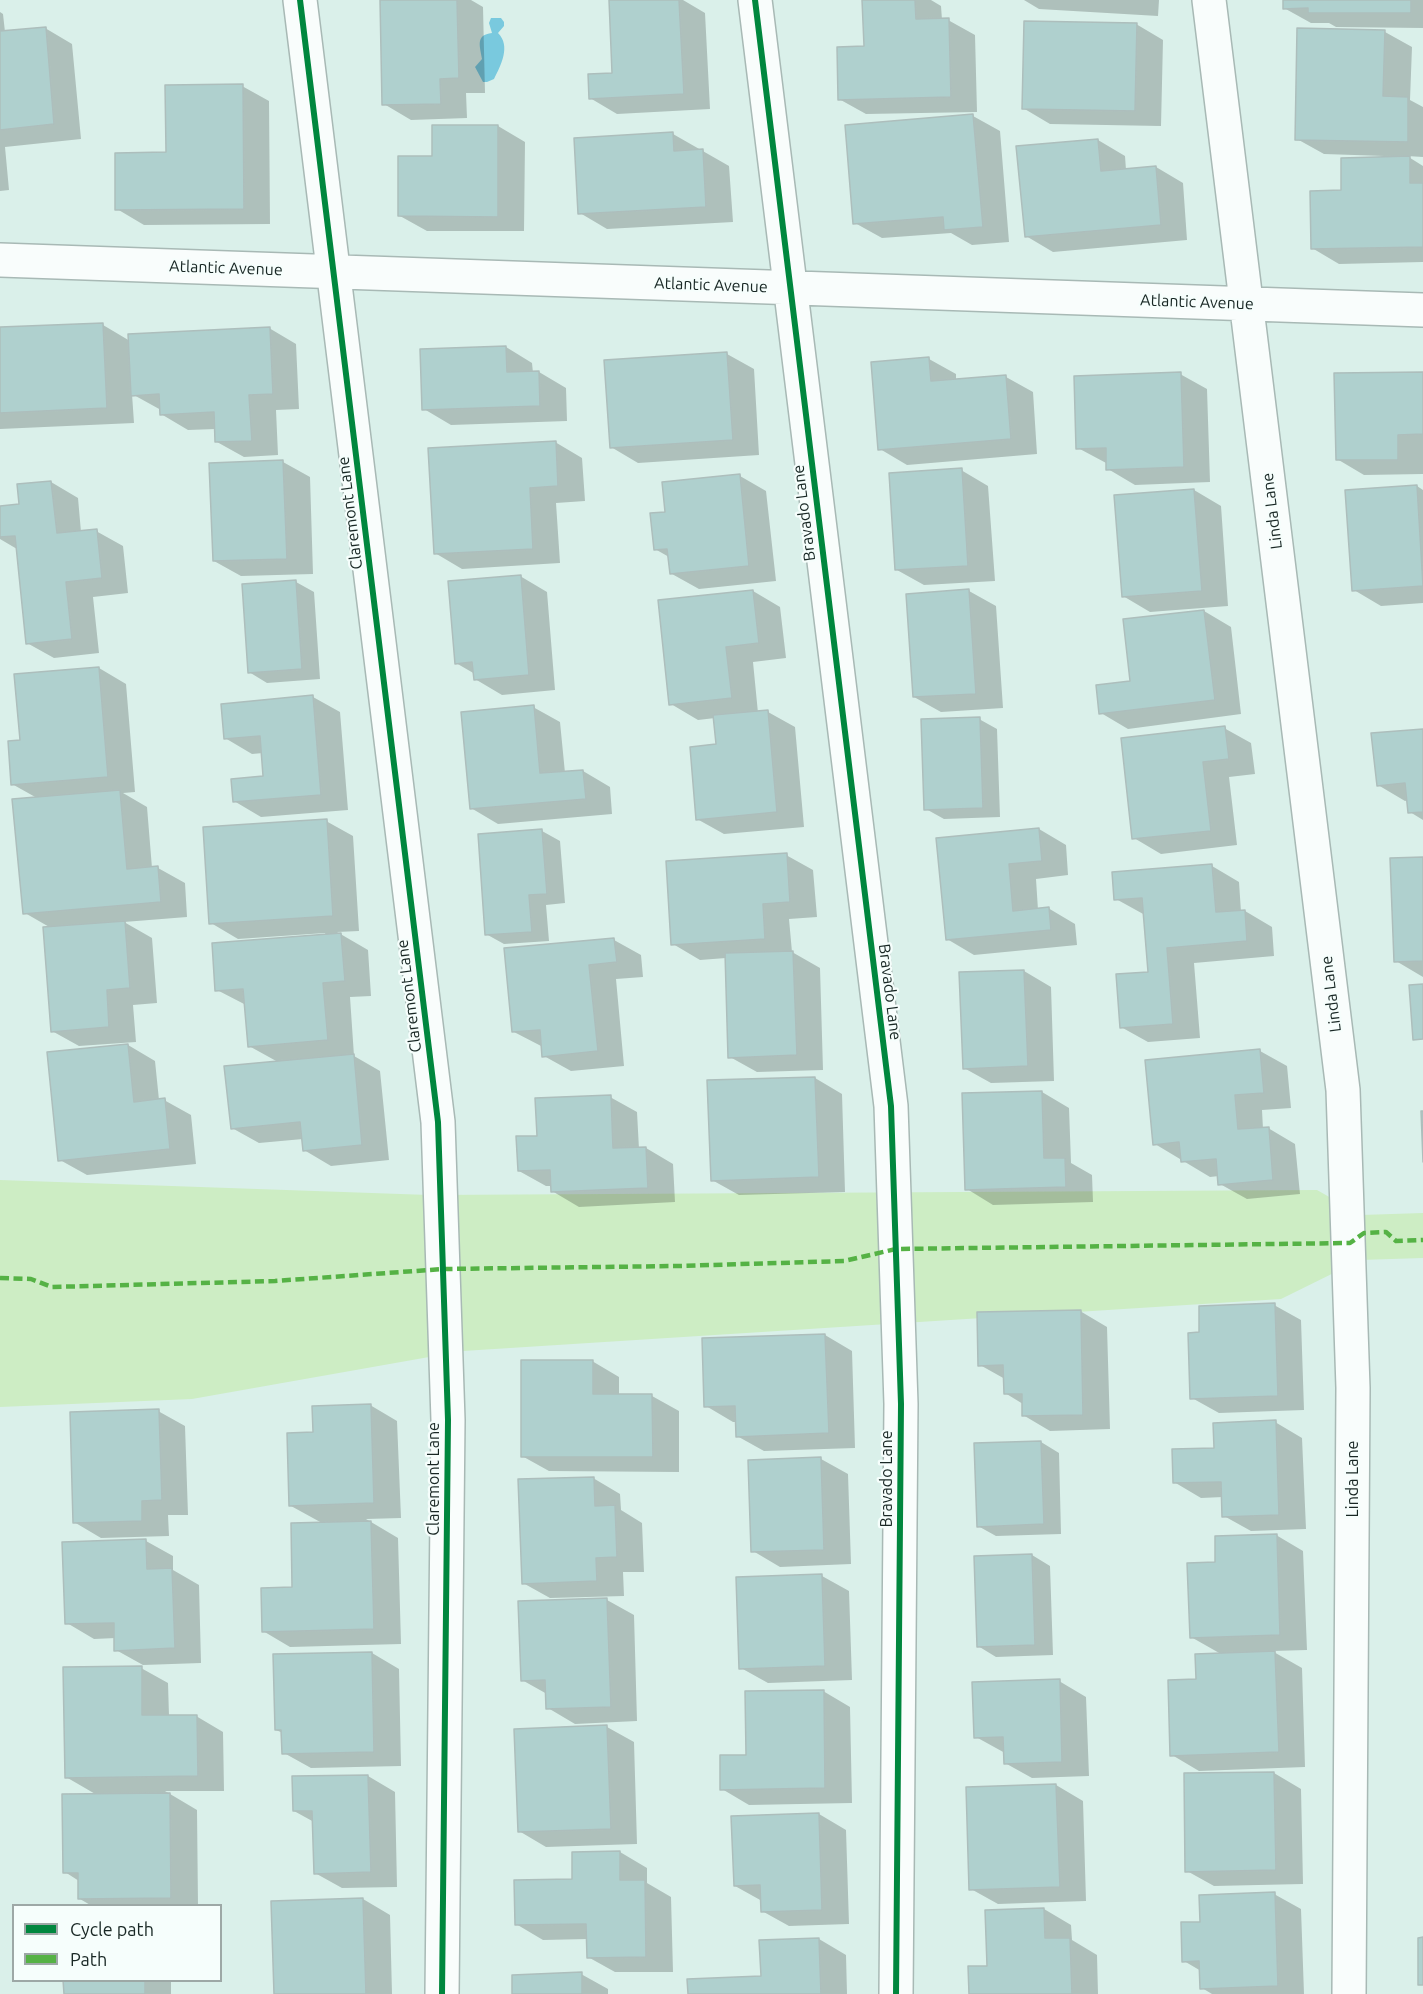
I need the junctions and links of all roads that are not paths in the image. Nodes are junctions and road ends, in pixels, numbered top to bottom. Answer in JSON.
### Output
{"nodes":[{"id":1,"x":300,"y":0,"type":"edge"},
{"id":2,"x":754,"y":0,"type":"edge"},
{"id":3,"x":1209,"y":0,"type":"edge"},
{"id":4,"x":0,"y":260,"type":"edge"},
{"id":5,"x":334,"y":272,"type":"junction"},
{"id":6,"x":790,"y":288,"type":"junction"},
{"id":7,"x":1246,"y":304,"type":"junction"},
{"id":8,"x":1423,"y":310,"type":"edge"},
{"id":9,"x":442,"y":1994,"type":"edge"},
{"id":10,"x":896,"y":1994,"type":"edge"},
{"id":11,"x":1349,"y":1994,"type":"edge"}],
"edges":[{"from":1,"to":5,"type":"street","name":"Claremont Lane"},
{"from":2,"to":6,"type":"street","name":"Bravado Lane"},
{"from":3,"to":7,"type":"street","name":"Linda Lane"},
{"from":4,"to":5,"type":"street","name":"Atlantic Avenue"},
{"from":5,"to":6,"type":"street","name":"Atlantic Avenue"},
{"from":5,"to":9,"type":"street","name":"Claremont Lane"},
{"from":6,"to":7,"type":"street","name":"Atlantic Avenue"},
{"from":6,"to":10,"type":"street","name":"Bravado Lane"},
{"from":7,"to":8,"type":"street","name":"Atlantic Avenue"},
{"from":7,"to":11,"type":"street","name":"Linda Lane"}]}
